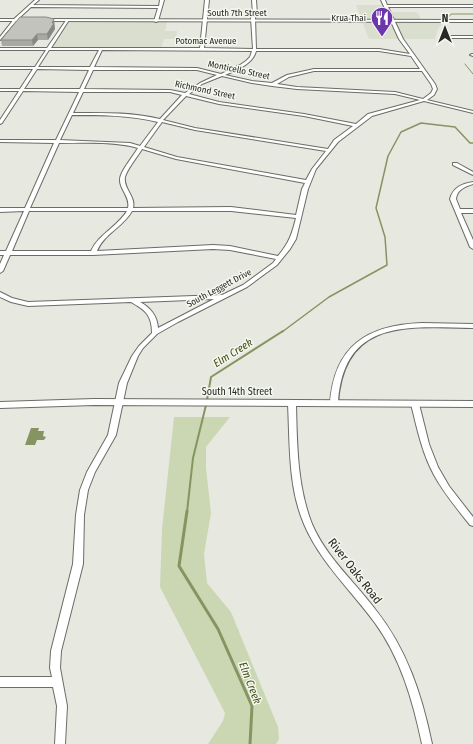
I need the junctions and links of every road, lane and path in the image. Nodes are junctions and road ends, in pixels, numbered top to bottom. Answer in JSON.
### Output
{"nodes":[{"id":1,"x":37,"y":0,"type":"edge"},
{"id":2,"x":162,"y":0,"type":"edge"},
{"id":3,"x":207,"y":0,"type":"edge"},
{"id":4,"x":254,"y":0,"type":"edge"},
{"id":5,"x":383,"y":0,"type":"edge"},
{"id":6,"x":427,"y":2,"type":"dead end"},
{"id":7,"x":30,"y":6,"type":"junction"},
{"id":8,"x":386,"y":6,"type":"junction"},
{"id":9,"x":429,"y":6,"type":"junction"},
{"id":10,"x":473,"y":6,"type":"edge"},
{"id":11,"x":160,"y":7,"type":"junction"},
{"id":12,"x":0,"y":20,"type":"edge"},
{"id":13,"x":15,"y":20,"type":"junction"},
{"id":14,"x":67,"y":20,"type":"junction"},
{"id":15,"x":204,"y":20,"type":"junction"},
{"id":16,"x":156,"y":21,"type":"junction"},
{"id":17,"x":253,"y":21,"type":"junction"},
{"id":18,"x":393,"y":21,"type":"junction"},
{"id":19,"x":473,"y":21,"type":"edge"},
{"id":20,"x":451,"y":37,"type":"dead end"},
{"id":21,"x":473,"y":38,"type":"edge"},
{"id":22,"x":0,"y":39,"type":"edge"},
{"id":23,"x":0,"y":49,"type":"edge"},
{"id":24,"x":48,"y":49,"type":"junction"},
{"id":25,"x":101,"y":49,"type":"junction"},
{"id":26,"x":202,"y":49,"type":"junction"},
{"id":27,"x":254,"y":49,"type":"junction"},
{"id":28,"x":412,"y":55,"type":"junction"},
{"id":29,"x":0,"y":68,"type":"edge"},
{"id":30,"x":35,"y":68,"type":"junction"},
{"id":31,"x":92,"y":68,"type":"junction"},
{"id":32,"x":422,"y":70,"type":"junction"},
{"id":33,"x":220,"y":74,"type":"junction"},
{"id":34,"x":272,"y":85,"type":"junction"},
{"id":35,"x":0,"y":90,"type":"edge"},
{"id":36,"x":22,"y":90,"type":"junction"},
{"id":37,"x":82,"y":90,"type":"junction"},
{"id":38,"x":186,"y":94,"type":"junction"},
{"id":39,"x":425,"y":100,"type":"junction"},
{"id":40,"x":473,"y":112,"type":"edge"},
{"id":41,"x":70,"y":114,"type":"junction"},
{"id":42,"x":160,"y":121,"type":"junction"},
{"id":43,"x":0,"y":123,"type":"edge"},
{"id":44,"x":356,"y":125,"type":"junction"},
{"id":45,"x":0,"y":141,"type":"edge"},
{"id":46,"x":57,"y":142,"type":"junction"},
{"id":47,"x":142,"y":147,"type":"junction"},
{"id":48,"x":327,"y":150,"type":"junction"},
{"id":49,"x":455,"y":164,"type":"dead end"},
{"id":50,"x":473,"y":174,"type":"edge"},
{"id":51,"x":308,"y":182,"type":"junction"},
{"id":52,"x":473,"y":183,"type":"edge"},
{"id":53,"x":0,"y":210,"type":"edge"},
{"id":54,"x":27,"y":210,"type":"junction"},
{"id":55,"x":130,"y":210,"type":"junction"},
{"id":56,"x":458,"y":211,"type":"junction"},
{"id":57,"x":473,"y":211,"type":"edge"},
{"id":58,"x":299,"y":217,"type":"junction"},
{"id":59,"x":473,"y":247,"type":"edge"},
{"id":60,"x":0,"y":253,"type":"edge"},
{"id":61,"x":8,"y":253,"type":"junction"},
{"id":62,"x":93,"y":253,"type":"junction"},
{"id":63,"x":280,"y":258,"type":"junction"},
{"id":64,"x":0,"y":271,"type":"edge"},
{"id":65,"x":1,"y":295,"type":"edge"},
{"id":66,"x":224,"y":297,"type":"junction"},
{"id":67,"x":131,"y":300,"type":"junction"},
{"id":68,"x":473,"y":326,"type":"edge"},
{"id":69,"x":155,"y":333,"type":"junction"},
{"id":70,"x":119,"y":402,"type":"junction"},
{"id":71,"x":292,"y":404,"type":"junction"},
{"id":72,"x":334,"y":404,"type":"junction"},
{"id":73,"x":416,"y":404,"type":"junction"},
{"id":74,"x":473,"y":404,"type":"edge"},
{"id":75,"x":0,"y":405,"type":"edge"},
{"id":76,"x":473,"y":523,"type":"edge"},
{"id":77,"x":0,"y":682,"type":"edge"},
{"id":78,"x":57,"y":682,"type":"junction"},
{"id":79,"x":60,"y":744,"type":"edge"},
{"id":80,"x":427,"y":744,"type":"edge"}],
"edges":[{"from":1,"to":7,"type":"street"},
{"from":2,"to":11,"type":"street"},
{"from":3,"to":15,"type":"street"},
{"from":4,"to":17,"type":"street"},
{"from":5,"to":8,"type":"street"},
{"from":6,"to":9,"type":"street"},
{"from":7,"to":11,"type":"street"},
{"from":7,"to":13,"type":"street"},
{"from":8,"to":9,"type":"street"},
{"from":8,"to":18,"type":"street"},
{"from":9,"to":10,"type":"street"},
{"from":11,"to":16,"type":"street"},
{"from":12,"to":13,"type":"main road","name":"South 7th Street"},
{"from":13,"to":14,"type":"main road","name":"South 7th Street"},
{"from":13,"to":22,"type":"street"},
{"from":14,"to":16,"type":"main road","name":"South 7th Street"},
{"from":14,"to":24,"type":"street"},
{"from":15,"to":16,"type":"main road","name":"South 7th Street"},
{"from":15,"to":17,"type":"main road","name":"South 7th Street"},
{"from":15,"to":26,"type":"street"},
{"from":17,"to":18,"type":"main road","name":"South 7th Street"},
{"from":17,"to":27,"type":"street"},
{"from":18,"to":19,"type":"main road","name":"South 7th Street"},
{"from":18,"to":28,"type":"street"},
{"from":20,"to":21,"type":"street"},
{"from":23,"to":24,"type":"street","name":"Potomac Avenue"},
{"from":24,"to":25,"type":"street","name":"Potomac Avenue"},
{"from":24,"to":30,"type":"street"},
{"from":25,"to":26,"type":"street","name":"Potomac Avenue"},
{"from":25,"to":31,"type":"street"},
{"from":26,"to":27,"type":"street","name":"Potomac Avenue"},
{"from":27,"to":28,"type":"street","name":"Potomac Avenue"},
{"from":27,"to":33,"type":"street"},
{"from":28,"to":32,"type":"street"},
{"from":29,"to":30,"type":"street","name":"Monticello Street"},
{"from":30,"to":31,"type":"street","name":"Monticello Street"},
{"from":30,"to":36,"type":"street"},
{"from":31,"to":33,"type":"street","name":"Monticello Street"},
{"from":31,"to":37,"type":"street"},
{"from":32,"to":34,"type":"street"},
{"from":32,"to":39,"type":"street"},
{"from":33,"to":34,"type":"street","name":"Monticello Street"},
{"from":33,"to":38,"type":"street"},
{"from":34,"to":39,"type":"street","name":"Monticello Street"},
{"from":35,"to":36,"type":"street","name":"Richmond Street"},
{"from":36,"to":37,"type":"street","name":"Richmond Street"},
{"from":36,"to":43,"type":"street"},
{"from":37,"to":38,"type":"street","name":"Richmond Street"},
{"from":37,"to":41,"type":"street"},
{"from":38,"to":42,"type":"street"},
{"from":38,"to":44,"type":"street","name":"Richmond Street"},
{"from":39,"to":40,"type":"street","name":"Monticello Street"},
{"from":39,"to":44,"type":"street","name":"South Leggett Drive"},
{"from":41,"to":42,"type":"street"},
{"from":41,"to":46,"type":"street"},
{"from":42,"to":47,"type":"street"},
{"from":42,"to":48,"type":"street"},
{"from":44,"to":48,"type":"street","name":"South Leggett Drive"},
{"from":45,"to":46,"type":"street"},
{"from":46,"to":47,"type":"street"},
{"from":46,"to":54,"type":"street"},
{"from":47,"to":51,"type":"street"},
{"from":47,"to":55,"type":"street"},
{"from":48,"to":51,"type":"street","name":"South Leggett Drive"},
{"from":49,"to":50,"type":"street"},
{"from":51,"to":58,"type":"street","name":"South Leggett Drive"},
{"from":52,"to":56,"type":"street"},
{"from":53,"to":54,"type":"street"},
{"from":54,"to":55,"type":"street"},
{"from":54,"to":61,"type":"street"},
{"from":55,"to":58,"type":"street"},
{"from":55,"to":62,"type":"street"},
{"from":56,"to":57,"type":"street"},
{"from":56,"to":59,"type":"street"},
{"from":58,"to":63,"type":"street","name":"South Leggett Drive"},
{"from":60,"to":61,"type":"street"},
{"from":61,"to":62,"type":"street"},
{"from":61,"to":64,"type":"street"},
{"from":62,"to":63,"type":"street"},
{"from":63,"to":66,"type":"street","name":"South Leggett Drive"},
{"from":65,"to":67,"type":"street"},
{"from":66,"to":67,"type":"street"},
{"from":66,"to":69,"type":"street","name":"South Leggett Drive"},
{"from":67,"to":69,"type":"street"},
{"from":68,"to":72,"type":"street"},
{"from":69,"to":70,"type":"street","name":"South Leggett Drive"},
{"from":70,"to":71,"type":"main road","name":"South 14th Street"},
{"from":70,"to":75,"type":"main road","name":"South 14th Street"},
{"from":70,"to":78,"type":"street","name":"South Leggett Drive"},
{"from":71,"to":72,"type":"main road","name":"South 14th Street"},
{"from":71,"to":80,"type":"street","name":"River Oaks Road"},
{"from":72,"to":73,"type":"main road","name":"South 14th Street"},
{"from":73,"to":74,"type":"main road","name":"South 14th Street"},
{"from":73,"to":76,"type":"street"},
{"from":77,"to":78,"type":"street"},
{"from":78,"to":79,"type":"street","name":"South Leggett Drive"}]}
